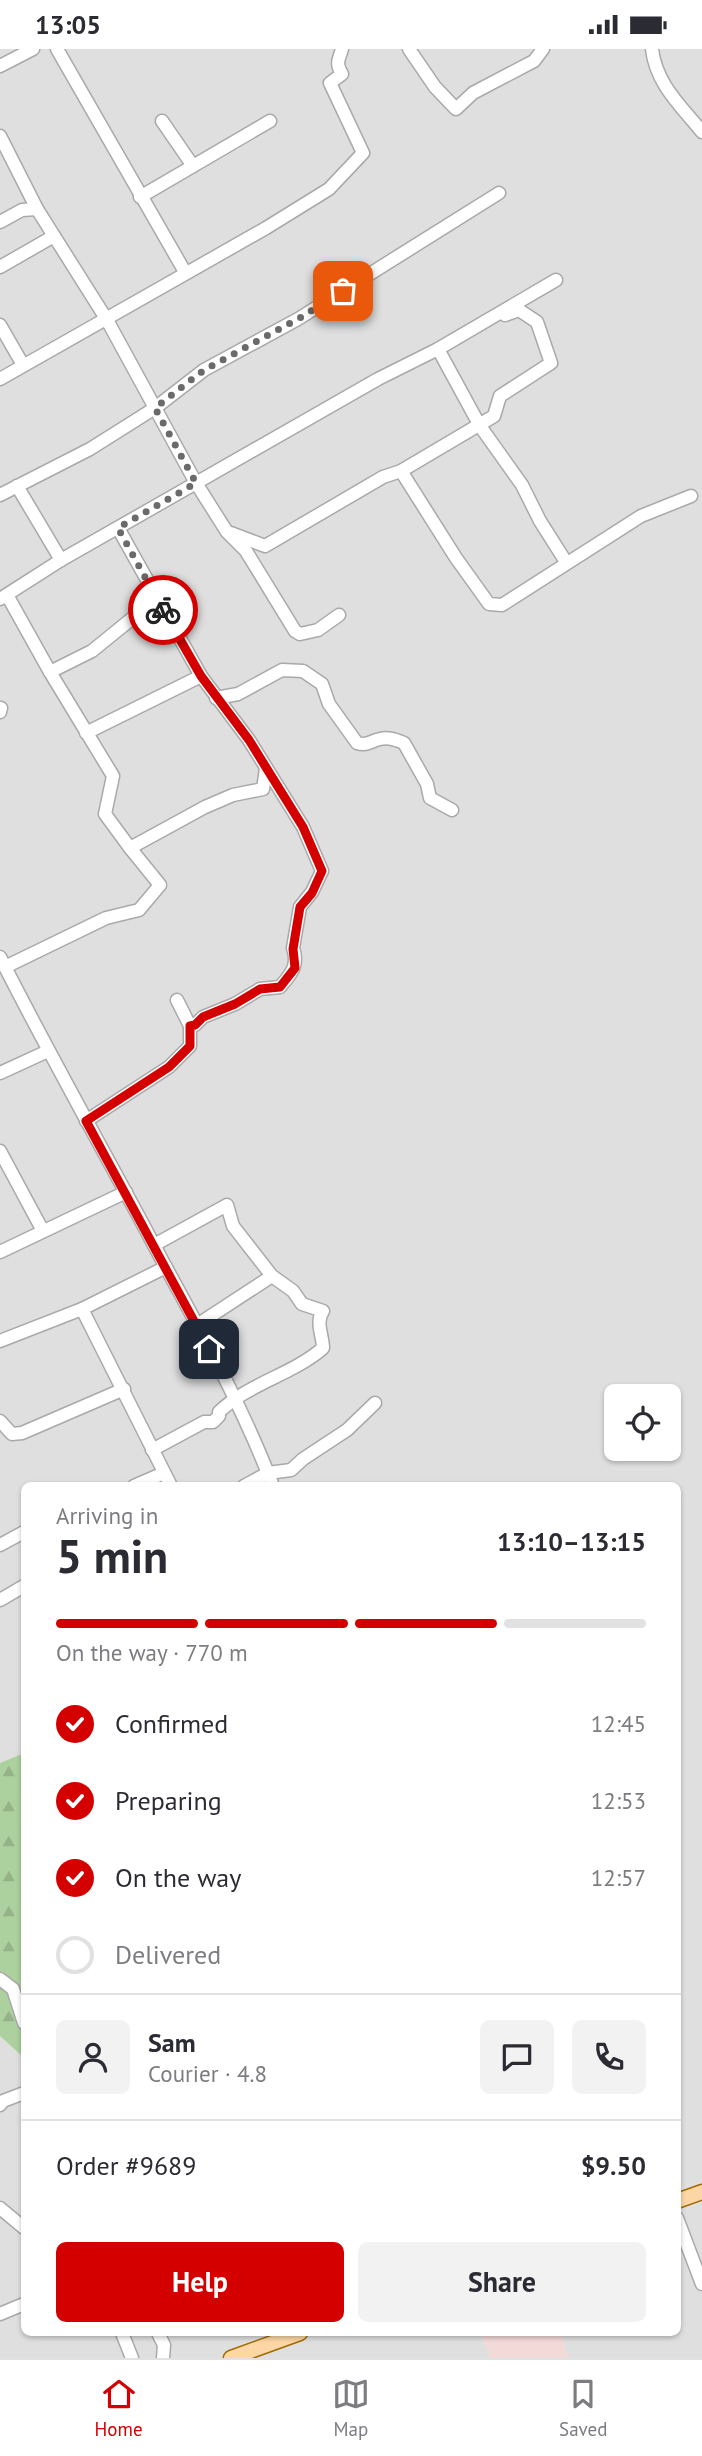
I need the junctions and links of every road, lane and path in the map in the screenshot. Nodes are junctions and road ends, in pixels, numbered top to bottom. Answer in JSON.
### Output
{"nodes":[{"id":1,"x":33,"y":49,"type":"edge"},
{"id":2,"x":57,"y":49,"type":"edge"},
{"id":3,"x":342,"y":49,"type":"edge"},
{"id":4,"x":410,"y":49,"type":"edge"},
{"id":5,"x":543,"y":49,"type":"edge"},
{"id":6,"x":652,"y":49,"type":"edge"},
{"id":7,"x":0,"y":66,"type":"edge"},
{"id":8,"x":162,"y":121,"type":"dead end"},
{"id":9,"x":270,"y":121,"type":"dead end"},
{"id":10,"x":702,"y":132,"type":"edge"},
{"id":11,"x":0,"y":137,"type":"edge"},
{"id":12,"x":194,"y":166,"type":"junction"},
{"id":13,"x":499,"y":193,"type":"dead end"},
{"id":14,"x":140,"y":197,"type":"junction"},
{"id":15,"x":37,"y":209,"type":"junction"},
{"id":16,"x":0,"y":222,"type":"edge"},
{"id":17,"x":54,"y":236,"type":"junction"},
{"id":18,"x":0,"y":267,"type":"edge"},
{"id":19,"x":185,"y":272,"type":"junction"},
{"id":20,"x":556,"y":280,"type":"dead end"},
{"id":21,"x":107,"y":320,"type":"junction"},
{"id":22,"x":0,"y":325,"type":"edge"},
{"id":23,"x":475,"y":327,"type":"junction"},
{"id":24,"x":438,"y":349,"type":"junction"},
{"id":25,"x":23,"y":365,"type":"junction"},
{"id":26,"x":0,"y":379,"type":"edge"},
{"id":27,"x":155,"y":408,"type":"junction"},
{"id":28,"x":480,"y":426,"type":"junction"},
{"id":29,"x":401,"y":471,"type":"junction"},
{"id":30,"x":196,"y":483,"type":"junction"},
{"id":31,"x":17,"y":486,"type":"junction"},
{"id":32,"x":0,"y":495,"type":"edge"},
{"id":33,"x":691,"y":496,"type":"dead end"},
{"id":34,"x":118,"y":528,"type":"junction"},
{"id":35,"x":227,"y":532,"type":"junction"},
{"id":36,"x":61,"y":560,"type":"junction"},
{"id":37,"x":566,"y":562,"type":"junction"},
{"id":38,"x":4,"y":597,"type":"edge"},
{"id":39,"x":156,"y":599,"type":"junction"},
{"id":40,"x":339,"y":615,"type":"dead end"},
{"id":41,"x":50,"y":671,"type":"junction"},
{"id":42,"x":201,"y":676,"type":"junction"},
{"id":43,"x":216,"y":698,"type":"junction"},
{"id":44,"x":86,"y":733,"type":"junction"},
{"id":45,"x":266,"y":768,"type":"junction"},
{"id":46,"x":452,"y":810,"type":"dead end"},
{"id":47,"x":130,"y":848,"type":"junction"},
{"id":48,"x":3,"y":962,"type":"edge"},
{"id":49,"x":177,"y":1000,"type":"dead end"},
{"id":50,"x":190,"y":1026,"type":"junction"},
{"id":51,"x":48,"y":1051,"type":"junction"},
{"id":52,"x":0,"y":1073,"type":"edge"},
{"id":53,"x":86,"y":1121,"type":"junction"},
{"id":54,"x":0,"y":1151,"type":"edge"},
{"id":55,"x":126,"y":1192,"type":"junction"},
{"id":56,"x":43,"y":1231,"type":"junction"},
{"id":57,"x":154,"y":1245,"type":"junction"},
{"id":58,"x":0,"y":1252,"type":"edge"},
{"id":59,"x":166,"y":1267,"type":"junction"},
{"id":60,"x":272,"y":1276,"type":"junction"},
{"id":61,"x":82,"y":1309,"type":"junction"},
{"id":62,"x":197,"y":1325,"type":"junction"},
{"id":63,"x":0,"y":1341,"type":"edge"},
{"id":64,"x":124,"y":1389,"type":"junction"},
{"id":65,"x":234,"y":1398,"type":"junction"},
{"id":66,"x":375,"y":1403,"type":"dead end"},
{"id":67,"x":0,"y":1421,"type":"edge"},
{"id":68,"x":152,"y":1450,"type":"junction"},
{"id":69,"x":268,"y":1472,"type":"junction"},
{"id":70,"x":164,"y":1473,"type":"junction"},
{"id":71,"x":143,"y":1482,"type":"edge"},
{"id":72,"x":169,"y":1482,"type":"edge"},
{"id":73,"x":251,"y":1482,"type":"edge"},
{"id":74,"x":272,"y":1482,"type":"edge"},
{"id":75,"x":21,"y":1534,"type":"edge"},
{"id":76,"x":0,"y":1545,"type":"edge"},
{"id":77,"x":21,"y":1588,"type":"edge"},
{"id":78,"x":0,"y":1599,"type":"edge"},
{"id":79,"x":0,"y":1979,"type":"edge"},
{"id":80,"x":21,"y":2014,"type":"edge"},
{"id":81,"x":21,"y":2094,"type":"edge"},
{"id":82,"x":0,"y":2105,"type":"edge"},
{"id":83,"x":702,"y":2192,"type":"edge"},
{"id":84,"x":681,"y":2200,"type":"edge"},
{"id":85,"x":0,"y":2209,"type":"edge"},
{"id":86,"x":21,"y":2226,"type":"edge"},
{"id":87,"x":681,"y":2229,"type":"edge"},
{"id":88,"x":702,"y":2284,"type":"edge"},
{"id":89,"x":21,"y":2305,"type":"edge"},
{"id":90,"x":0,"y":2314,"type":"edge"},
{"id":91,"x":123,"y":2336,"type":"edge"},
{"id":92,"x":159,"y":2336,"type":"edge"},
{"id":93,"x":292,"y":2336,"type":"edge"},
{"id":94,"x":132,"y":2358,"type":"edge"},
{"id":95,"x":163,"y":2358,"type":"edge"},
{"id":96,"x":231,"y":2358,"type":"edge"}],
"edges":[{"from":1,"to":7,"type":"street"},
{"from":2,"to":14,"type":"street"},
{"from":3,"to":19,"type":"street"},
{"from":4,"to":5,"type":"street"},
{"from":6,"to":10,"type":"street"},
{"from":8,"to":12,"type":"street"},
{"from":9,"to":12,"type":"street"},
{"from":11,"to":15,"type":"street"},
{"from":12,"to":14,"type":"street"},
{"from":13,"to":27,"type":"street"},
{"from":14,"to":19,"type":"street"},
{"from":15,"to":16,"type":"street"},
{"from":15,"to":17,"type":"street"},
{"from":17,"to":18,"type":"street"},
{"from":17,"to":21,"type":"street"},
{"from":19,"to":21,"type":"street"},
{"from":20,"to":23,"type":"street"},
{"from":21,"to":25,"type":"street"},
{"from":21,"to":27,"type":"street"},
{"from":22,"to":25,"type":"street"},
{"from":23,"to":24,"type":"street"},
{"from":23,"to":28,"type":"street"},
{"from":24,"to":28,"type":"street"},
{"from":24,"to":30,"type":"street"},
{"from":25,"to":26,"type":"street"},
{"from":27,"to":30,"type":"street"},
{"from":27,"to":31,"type":"street"},
{"from":28,"to":29,"type":"street"},
{"from":28,"to":37,"type":"street"},
{"from":29,"to":35,"type":"street"},
{"from":29,"to":37,"type":"street"},
{"from":30,"to":34,"type":"street"},
{"from":30,"to":35,"type":"street"},
{"from":31,"to":32,"type":"street"},
{"from":31,"to":36,"type":"street"},
{"from":33,"to":37,"type":"street"},
{"from":34,"to":36,"type":"street"},
{"from":34,"to":39,"type":"street"},
{"from":35,"to":40,"type":"street"},
{"from":36,"to":38,"type":"street"},
{"from":38,"to":41,"type":"street"},
{"from":39,"to":41,"type":"street"},
{"from":39,"to":42,"type":"street"},
{"from":41,"to":44,"type":"street"},
{"from":42,"to":43,"type":"street"},
{"from":42,"to":44,"type":"street"},
{"from":43,"to":45,"type":"street"},
{"from":43,"to":46,"type":"street"},
{"from":44,"to":47,"type":"street"},
{"from":45,"to":47,"type":"street"},
{"from":45,"to":50,"type":"street"},
{"from":47,"to":48,"type":"street"},
{"from":48,"to":51,"type":"street"},
{"from":49,"to":50,"type":"street"},
{"from":50,"to":53,"type":"street"},
{"from":51,"to":52,"type":"street"},
{"from":51,"to":53,"type":"street"},
{"from":53,"to":55,"type":"street"},
{"from":54,"to":56,"type":"street"},
{"from":55,"to":56,"type":"street"},
{"from":55,"to":57,"type":"street"},
{"from":56,"to":58,"type":"street"},
{"from":57,"to":59,"type":"street"},
{"from":57,"to":60,"type":"street"},
{"from":59,"to":61,"type":"street"},
{"from":59,"to":62,"type":"street"},
{"from":60,"to":62,"type":"street"},
{"from":60,"to":65,"type":"street"},
{"from":61,"to":63,"type":"street"},
{"from":61,"to":64,"type":"street"},
{"from":62,"to":65,"type":"street"},
{"from":64,"to":67,"type":"street"},
{"from":64,"to":68,"type":"street"},
{"from":65,"to":68,"type":"street"},
{"from":65,"to":69,"type":"street"},
{"from":66,"to":69,"type":"street"},
{"from":68,"to":70,"type":"street"},
{"from":69,"to":73,"type":"street"},
{"from":69,"to":74,"type":"street"},
{"from":70,"to":71,"type":"street"},
{"from":70,"to":72,"type":"street"},
{"from":75,"to":76,"type":"street"},
{"from":77,"to":78,"type":"street"},
{"from":79,"to":80,"type":"street"},
{"from":81,"to":82,"type":"street"},
{"from":83,"to":84,"type":"main road"},
{"from":85,"to":86,"type":"street"},
{"from":87,"to":88,"type":"street"},
{"from":89,"to":90,"type":"street"},
{"from":91,"to":94,"type":"street"},
{"from":92,"to":95,"type":"street"},
{"from":93,"to":96,"type":"main road"}]}
